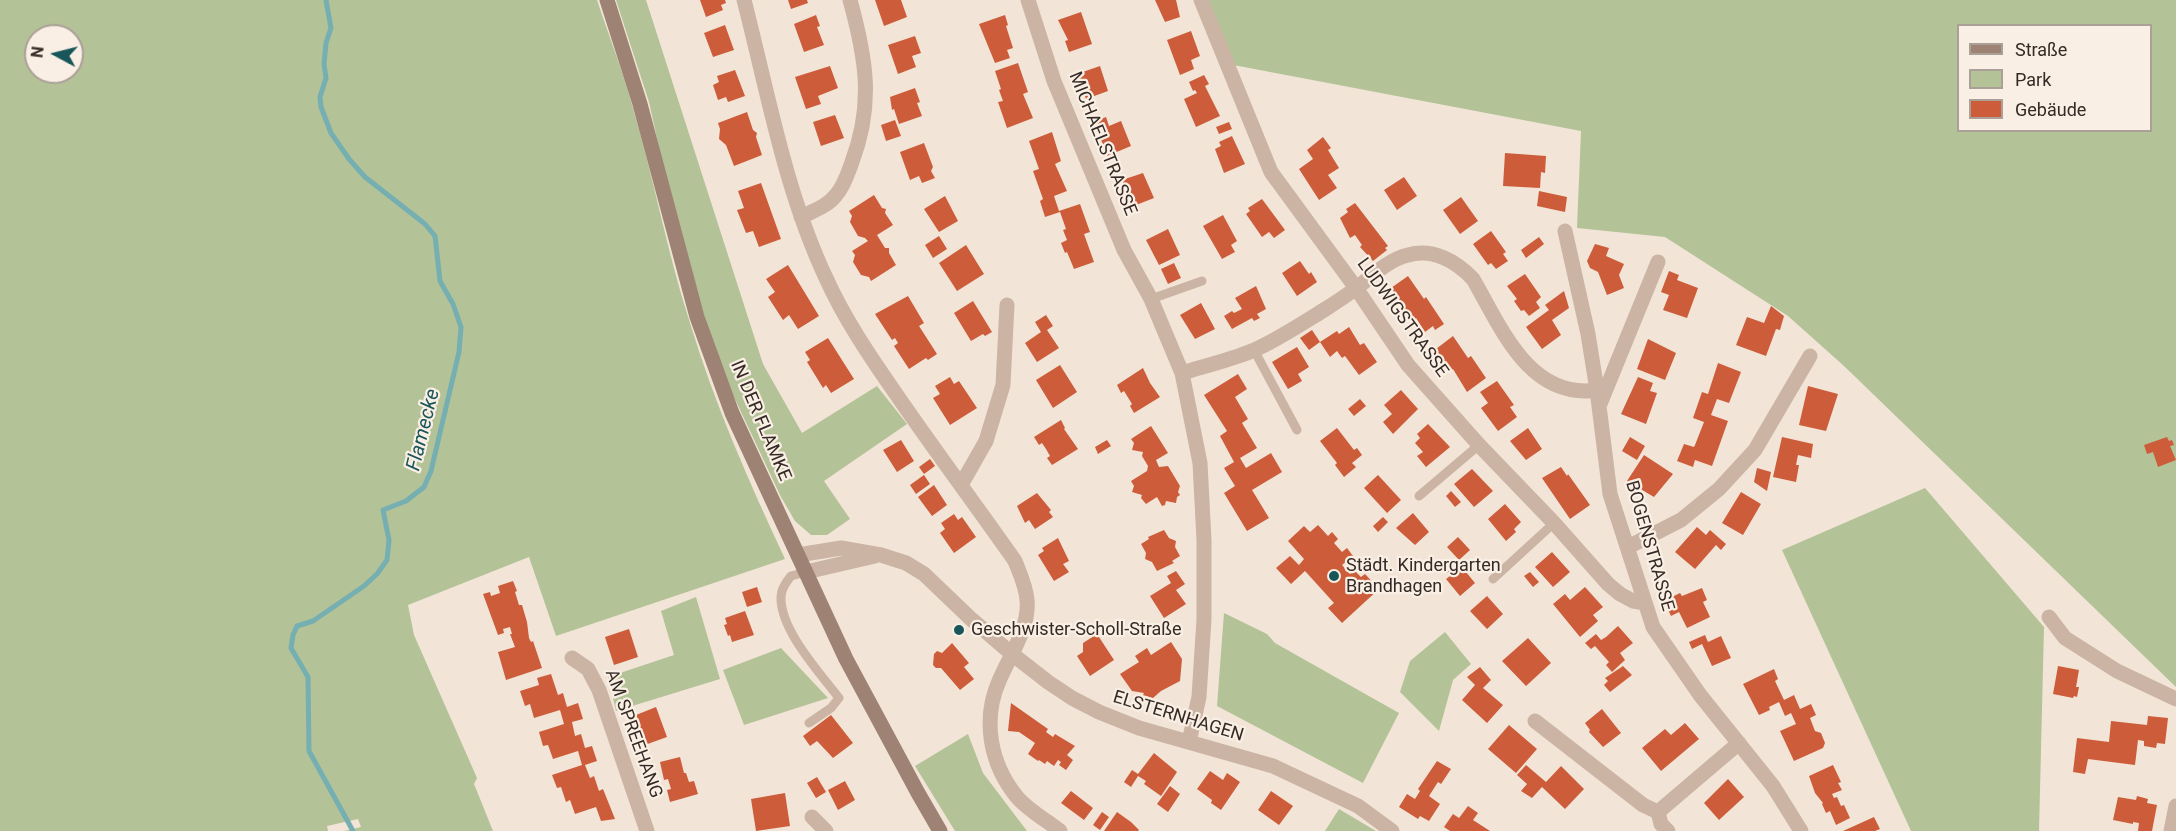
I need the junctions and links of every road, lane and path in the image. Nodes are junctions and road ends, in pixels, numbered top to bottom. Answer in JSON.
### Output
{"nodes":[{"id":1,"x":607,"y":0,"type":"edge"},
{"id":2,"x":744,"y":0,"type":"edge"},
{"id":3,"x":850,"y":0,"type":"edge"},
{"id":4,"x":1028,"y":0,"type":"edge"},
{"id":5,"x":1201,"y":0,"type":"edge"},
{"id":6,"x":801,"y":217,"type":"junction"},
{"id":7,"x":1565,"y":231,"type":"dead end"},
{"id":8,"x":1658,"y":262,"type":"dead end"},
{"id":9,"x":1202,"y":281,"type":"dead end"},
{"id":10,"x":1356,"y":288,"type":"junction"},
{"id":11,"x":1151,"y":299,"type":"junction"},
{"id":12,"x":1007,"y":305,"type":"dead end"},
{"id":13,"x":1254,"y":350,"type":"junction"},
{"id":14,"x":1810,"y":356,"type":"dead end"},
{"id":15,"x":1182,"y":373,"type":"junction"},
{"id":16,"x":1598,"y":397,"type":"junction"},
{"id":17,"x":1297,"y":430,"type":"dead end"},
{"id":18,"x":1479,"y":445,"type":"junction"},
{"id":19,"x":961,"y":485,"type":"junction"},
{"id":20,"x":1419,"y":496,"type":"dead end"},
{"id":21,"x":1554,"y":523,"type":"junction"},
{"id":22,"x":1628,"y":547,"type":"junction"},
{"id":23,"x":798,"y":555,"type":"junction"},
{"id":24,"x":881,"y":555,"type":"junction"},
{"id":25,"x":806,"y":572,"type":"junction"},
{"id":26,"x":1493,"y":579,"type":"dead end"},
{"id":27,"x":1645,"y":603,"type":"junction"},
{"id":28,"x":2049,"y":617,"type":"dead end"},
{"id":29,"x":1012,"y":654,"type":"junction"},
{"id":30,"x":572,"y":658,"type":"dead end"},
{"id":31,"x":2176,"y":699,"type":"edge"},
{"id":32,"x":1535,"y":721,"type":"dead end"},
{"id":33,"x":809,"y":723,"type":"dead end"},
{"id":34,"x":1189,"y":742,"type":"junction"},
{"id":35,"x":1738,"y":743,"type":"junction"},
{"id":36,"x":2176,"y":806,"type":"edge"},
{"id":37,"x":1658,"y":812,"type":"junction"},
{"id":38,"x":812,"y":817,"type":"dead end"},
{"id":39,"x":647,"y":831,"type":"edge"},
{"id":40,"x":826,"y":831,"type":"edge"},
{"id":41,"x":940,"y":831,"type":"edge"},
{"id":42,"x":1060,"y":831,"type":"edge"},
{"id":43,"x":1392,"y":831,"type":"edge"},
{"id":44,"x":1668,"y":831,"type":"edge"},
{"id":45,"x":1801,"y":831,"type":"edge"},
{"id":46,"x":2171,"y":831,"type":"edge"}],
"edges":[{"from":1,"to":23,"type":"main road","name":"IN DER FLAMKE"},
{"from":2,"to":6,"type":"street"},
{"from":3,"to":6,"type":"street"},
{"from":4,"to":11,"type":"street","name":"MICHAELSTRASSE"},
{"from":5,"to":10,"type":"street","name":"LUDWIGSTRASSE"},
{"from":6,"to":19,"type":"street"},
{"from":7,"to":16,"type":"street","name":"BOGENSTRASSE"},
{"from":8,"to":16,"type":"street","name":"BOGENSTRASSE"},
{"from":9,"to":11,"type":"lane"},
{"from":10,"to":13,"type":"street"},
{"from":10,"to":16,"type":"street"},
{"from":10,"to":18,"type":"street","name":"LUDWIGSTRASSE"},
{"from":11,"to":15,"type":"street","name":"MICHAELSTRASSE"},
{"from":12,"to":19,"type":"street"},
{"from":13,"to":15,"type":"street"},
{"from":13,"to":17,"type":"lane"},
{"from":14,"to":22,"type":"street"},
{"from":15,"to":34,"type":"street","name":"MICHAELSTRASSE"},
{"from":16,"to":22,"type":"street","name":"BOGENSTRASSE"},
{"from":18,"to":20,"type":"lane"},
{"from":18,"to":21,"type":"street","name":"LUDWIGSTRASSE"},
{"from":19,"to":29,"type":"street"},
{"from":21,"to":26,"type":"lane"},
{"from":21,"to":27,"type":"street","name":"LUDWIGSTRASSE"},
{"from":22,"to":27,"type":"street","name":"BOGENSTRASSE"},
{"from":23,"to":24,"type":"street","name":"ELSTERNHAGEN"},
{"from":23,"to":25,"type":"main road","name":"IN DER FLAMKE"},
{"from":24,"to":25,"type":"street"},
{"from":24,"to":29,"type":"street","name":"ELSTERNHAGEN"},
{"from":25,"to":33,"type":"lane"},
{"from":25,"to":41,"type":"main road","name":"IN DER FLAMKE"},
{"from":27,"to":35,"type":"street","name":"BOGENSTRASSE"},
{"from":28,"to":31,"type":"street"},
{"from":29,"to":34,"type":"street","name":"ELSTERNHAGEN"},
{"from":29,"to":42,"type":"street"},
{"from":30,"to":39,"type":"street","name":"AM SPREEHANG"},
{"from":32,"to":37,"type":"street"},
{"from":34,"to":43,"type":"street","name":"ELSTERNHAGEN"},
{"from":35,"to":37,"type":"street"},
{"from":35,"to":45,"type":"street","name":"BOGENSTRASSE"},
{"from":36,"to":46,"type":"street"},
{"from":37,"to":44,"type":"street"},
{"from":38,"to":40,"type":"street"}]}
